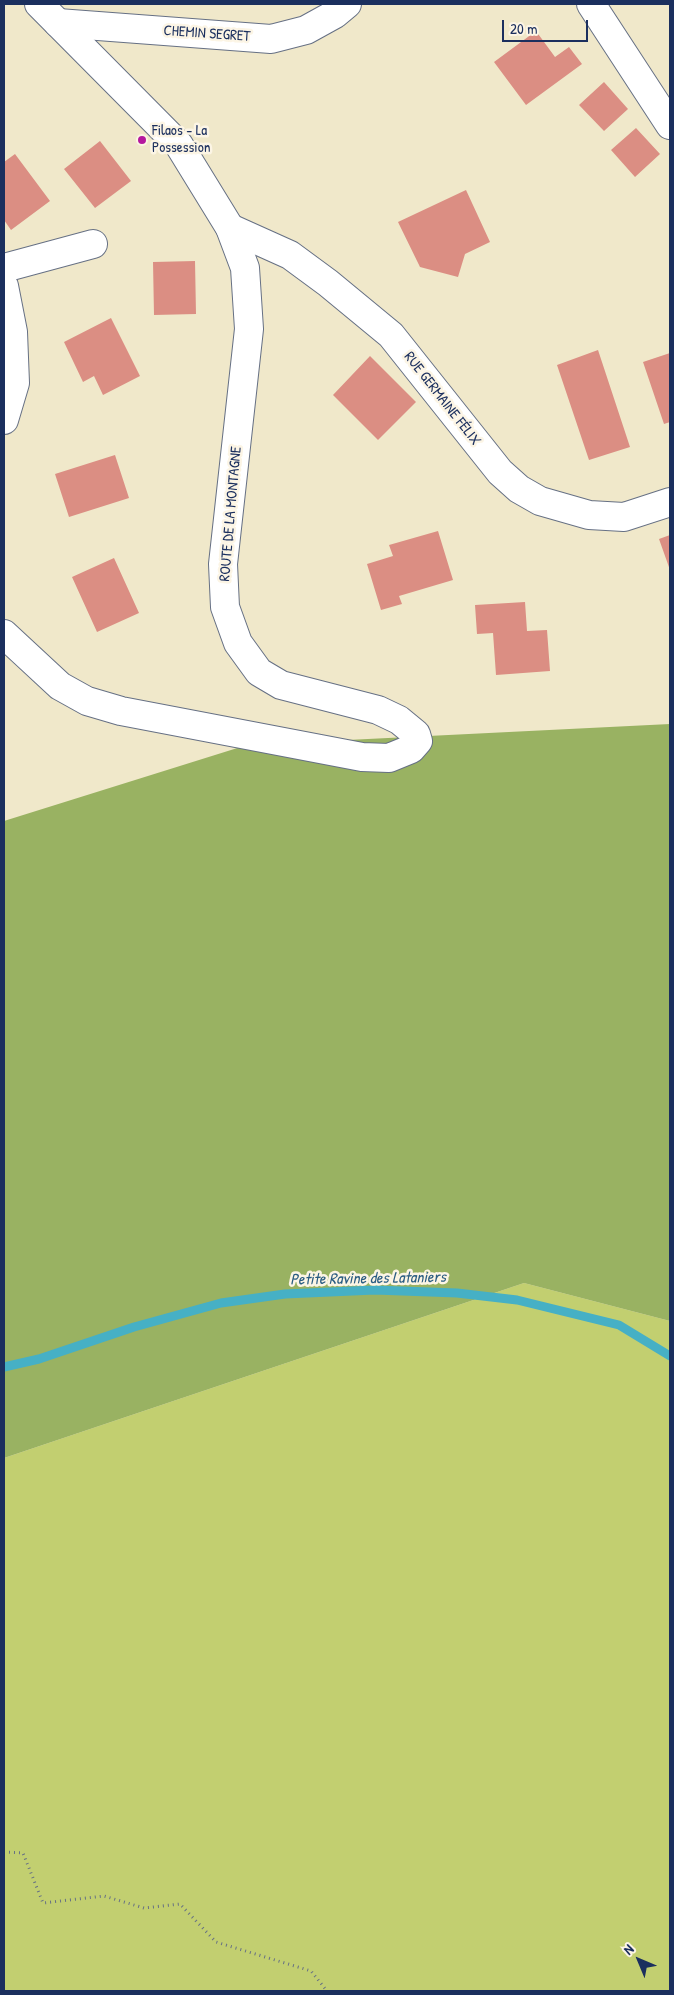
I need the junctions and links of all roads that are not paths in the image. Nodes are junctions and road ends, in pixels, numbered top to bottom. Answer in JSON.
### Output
{"nodes":[{"id":1,"x":39,"y":4,"type":"edge"},
{"id":2,"x":347,"y":4,"type":"edge"},
{"id":3,"x":591,"y":4,"type":"edge"},
{"id":4,"x":58,"y":23,"type":"junction"},
{"id":5,"x":670,"y":125,"type":"edge"},
{"id":6,"x":230,"y":228,"type":"junction"},
{"id":7,"x":93,"y":244,"type":"dead end"},
{"id":8,"x":4,"y":268,"type":"edge"},
{"id":9,"x":4,"y":286,"type":"edge"},
{"id":10,"x":4,"y":420,"type":"edge"},
{"id":11,"x":670,"y":502,"type":"edge"},
{"id":12,"x":4,"y":634,"type":"edge"}],
"edges":[{"from":1,"to":4,"type":"main road","name":"ROUTE DE LA MONTAGNE"},
{"from":2,"to":4,"type":"main road","name":"CHEMIN SEGRET"},
{"from":3,"to":5,"type":"main road"},
{"from":4,"to":6,"type":"main road","name":"ROUTE DE LA MONTAGNE"},
{"from":6,"to":11,"type":"main road","name":"RUE GERMAINE FÉLIX"},
{"from":6,"to":12,"type":"main road","name":"ROUTE DE LA MONTAGNE"},
{"from":7,"to":8,"type":"main road"},
{"from":9,"to":10,"type":"main road"}]}
